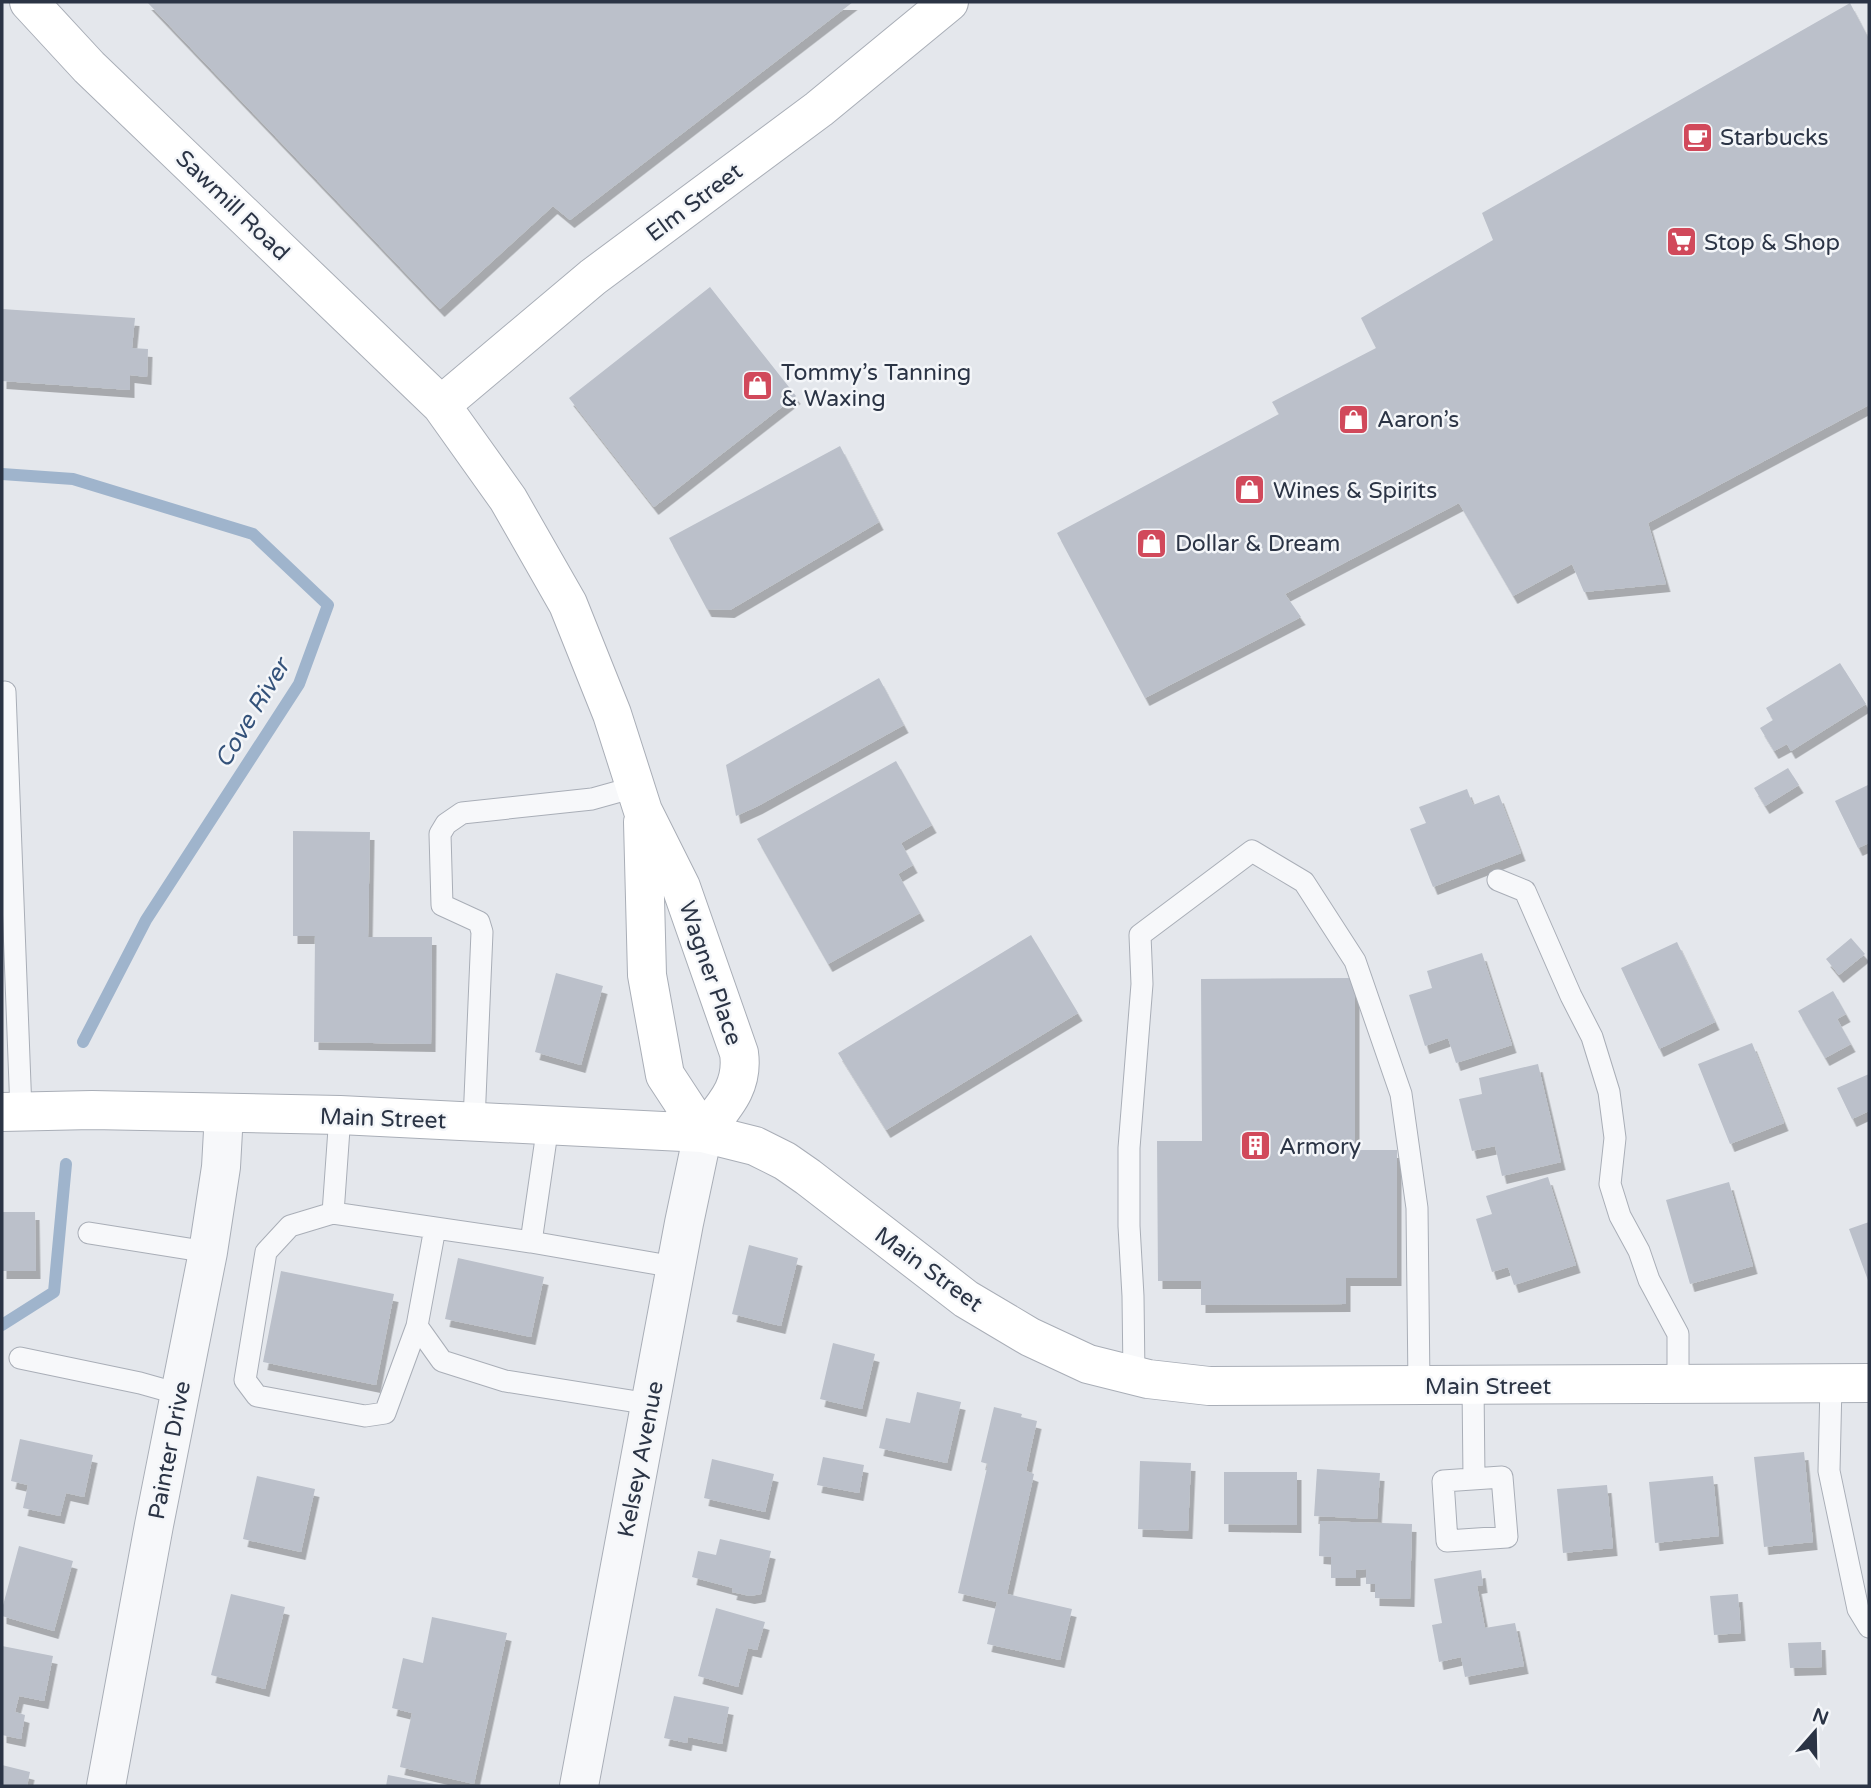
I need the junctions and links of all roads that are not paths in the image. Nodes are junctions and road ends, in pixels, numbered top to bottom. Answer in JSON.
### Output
{"nodes":[{"id":1,"x":29,"y":2,"type":"edge"},
{"id":2,"x":949,"y":2,"type":"edge"},
{"id":3,"x":441,"y":405,"type":"junction"},
{"id":4,"x":5,"y":692,"type":"dead end"},
{"id":5,"x":639,"y":799,"type":"junction"},
{"id":6,"x":1498,"y":880,"type":"dead end"},
{"id":7,"x":9,"y":976,"type":"edge"},
{"id":8,"x":11,"y":1112,"type":"edge"},
{"id":9,"x":224,"y":1113,"type":"junction"},
{"id":10,"x":340,"y":1115,"type":"junction"},
{"id":11,"x":474,"y":1122,"type":"junction"},
{"id":12,"x":548,"y":1125,"type":"junction"},
{"id":13,"x":703,"y":1133,"type":"junction"},
{"id":14,"x":333,"y":1213,"type":"junction"},
{"id":15,"x":435,"y":1228,"type":"junction"},
{"id":16,"x":89,"y":1233,"type":"dead end"},
{"id":17,"x":531,"y":1242,"type":"junction"},
{"id":18,"x":208,"y":1252,"type":"junction"},
{"id":19,"x":675,"y":1267,"type":"junction"},
{"id":20,"x":416,"y":1326,"type":"junction"},
{"id":21,"x":20,"y":1358,"type":"dead end"},
{"id":22,"x":1134,"y":1376,"type":"junction"},
{"id":23,"x":1869,"y":1383,"type":"edge"},
{"id":24,"x":1831,"y":1384,"type":"junction"},
{"id":25,"x":1473,"y":1385,"type":"junction"},
{"id":26,"x":1678,"y":1385,"type":"junction"},
{"id":27,"x":1419,"y":1386,"type":"junction"},
{"id":28,"x":179,"y":1394,"type":"junction"},
{"id":29,"x":650,"y":1404,"type":"junction"},
{"id":30,"x":1474,"y":1478,"type":"dead end"},
{"id":31,"x":1869,"y":1627,"type":"edge"},
{"id":32,"x":106,"y":1786,"type":"edge"},
{"id":33,"x":579,"y":1786,"type":"edge"}],
"edges":[{"from":1,"to":3,"type":"main road","name":"Sawmill Road"},
{"from":2,"to":3,"type":"main road","name":"Elm Street"},
{"from":3,"to":5,"type":"main road","name":"Wagner Place"},
{"from":4,"to":7,"type":"lane"},
{"from":5,"to":11,"type":"lane"},
{"from":5,"to":13,"type":"main road","name":"Wagner Place"},
{"from":5,"to":13,"type":"main road","name":"Wagner Place"},
{"from":6,"to":26,"type":"lane"},
{"from":7,"to":8,"type":"lane"},
{"from":8,"to":9,"type":"main road","name":"Main Street"},
{"from":9,"to":10,"type":"main road","name":"Main Street"},
{"from":9,"to":18,"type":"street","name":"Painter Drive"},
{"from":10,"to":11,"type":"main road","name":"Main Street"},
{"from":10,"to":14,"type":"lane"},
{"from":11,"to":12,"type":"main road","name":"Main Street"},
{"from":12,"to":13,"type":"main road","name":"Main Street"},
{"from":12,"to":17,"type":"lane"},
{"from":13,"to":19,"type":"street","name":"Kelsey Avenue"},
{"from":13,"to":22,"type":"main road","name":"Main Street"},
{"from":14,"to":15,"type":"lane"},
{"from":14,"to":20,"type":"lane"},
{"from":15,"to":17,"type":"lane"},
{"from":15,"to":20,"type":"lane"},
{"from":16,"to":18,"type":"lane"},
{"from":17,"to":19,"type":"lane"},
{"from":18,"to":28,"type":"street","name":"Painter Drive"},
{"from":19,"to":29,"type":"street","name":"Kelsey Avenue"},
{"from":20,"to":29,"type":"lane"},
{"from":21,"to":28,"type":"lane"},
{"from":22,"to":27,"type":"main road","name":"Main Street"},
{"from":22,"to":27,"type":"lane"},
{"from":23,"to":24,"type":"main road","name":"Main Street"},
{"from":24,"to":26,"type":"main road","name":"Main Street"},
{"from":24,"to":31,"type":"lane"},
{"from":25,"to":26,"type":"main road","name":"Main Street"},
{"from":25,"to":27,"type":"main road","name":"Main Street"},
{"from":25,"to":30,"type":"lane"},
{"from":28,"to":32,"type":"street","name":"Painter Drive"},
{"from":29,"to":33,"type":"street","name":"Kelsey Avenue"}]}
